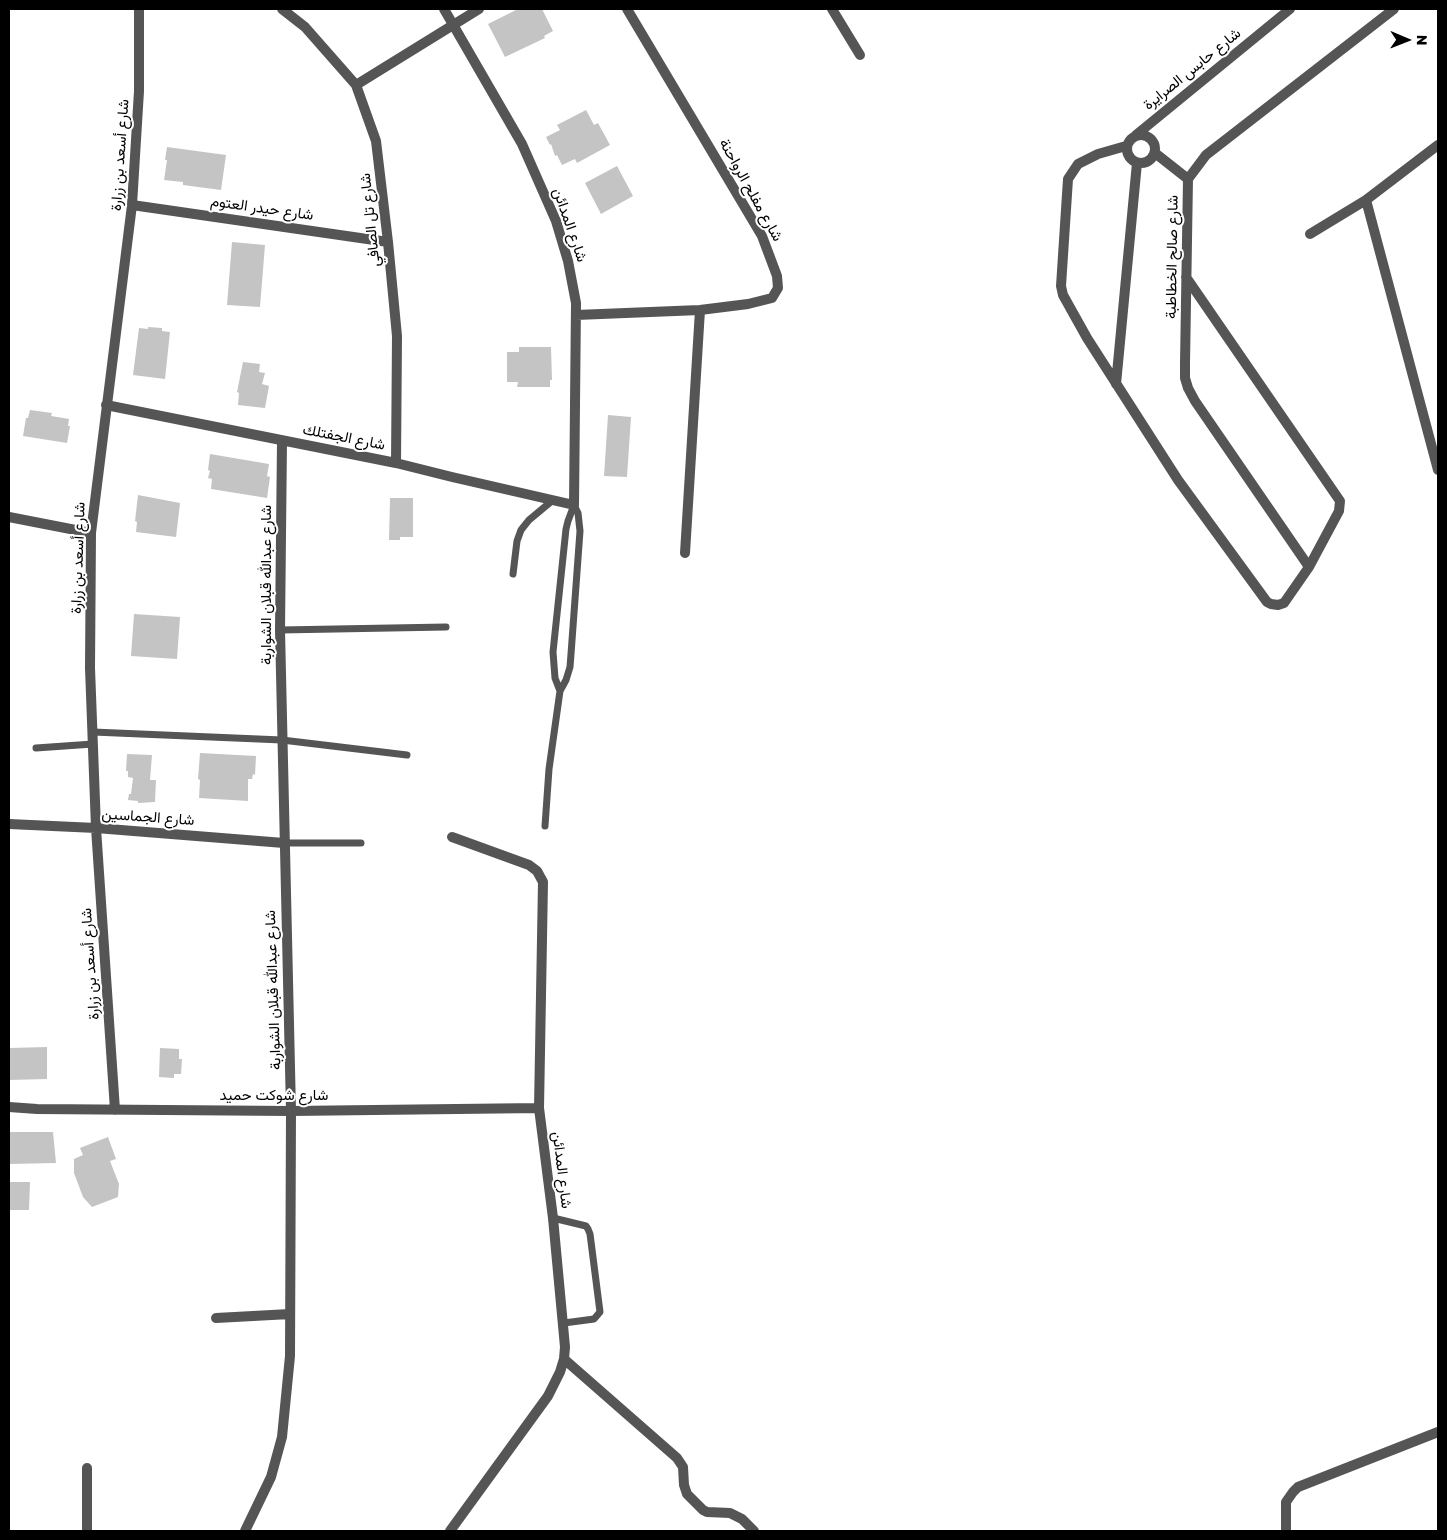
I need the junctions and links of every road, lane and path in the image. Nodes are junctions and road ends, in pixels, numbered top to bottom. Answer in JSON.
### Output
{"nodes":[{"id":1,"x":139,"y":9,"type":"edge"},
{"id":2,"x":282,"y":9,"type":"edge"},
{"id":3,"x":444,"y":9,"type":"edge"},
{"id":4,"x":479,"y":9,"type":"edge"},
{"id":5,"x":627,"y":9,"type":"edge"},
{"id":6,"x":832,"y":9,"type":"edge"},
{"id":7,"x":1290,"y":9,"type":"edge"},
{"id":8,"x":1394,"y":9,"type":"edge"},
{"id":9,"x":454,"y":25,"type":"junction"},
{"id":10,"x":860,"y":55,"type":"dead end"},
{"id":11,"x":356,"y":85,"type":"junction"},
{"id":12,"x":1136,"y":135,"type":"junction"},
{"id":13,"x":1438,"y":145,"type":"edge"},
{"id":14,"x":1126,"y":146,"type":"junction"},
{"id":15,"x":1155,"y":153,"type":"junction"},
{"id":16,"x":1137,"y":163,"type":"junction"},
{"id":17,"x":1188,"y":179,"type":"junction"},
{"id":18,"x":1366,"y":200,"type":"junction"},
{"id":19,"x":132,"y":205,"type":"junction"},
{"id":20,"x":1310,"y":234,"type":"dead end"},
{"id":21,"x":388,"y":242,"type":"junction"},
{"id":22,"x":1186,"y":277,"type":"junction"},
{"id":23,"x":700,"y":310,"type":"junction"},
{"id":24,"x":576,"y":315,"type":"junction"},
{"id":25,"x":1116,"y":384,"type":"junction"},
{"id":26,"x":106,"y":405,"type":"junction"},
{"id":27,"x":282,"y":441,"type":"junction"},
{"id":28,"x":396,"y":463,"type":"junction"},
{"id":29,"x":1438,"y":470,"type":"edge"},
{"id":30,"x":553,"y":500,"type":"junction"},
{"id":31,"x":574,"y":505,"type":"junction"},
{"id":32,"x":9,"y":517,"type":"edge"},
{"id":33,"x":91,"y":533,"type":"junction"},
{"id":34,"x":685,"y":553,"type":"dead end"},
{"id":35,"x":1309,"y":567,"type":"junction"},
{"id":36,"x":513,"y":574,"type":"dead end"},
{"id":37,"x":446,"y":627,"type":"dead end"},
{"id":38,"x":280,"y":630,"type":"junction"},
{"id":39,"x":560,"y":691,"type":"junction"},
{"id":40,"x":93,"y":732,"type":"junction"},
{"id":41,"x":282,"y":740,"type":"junction"},
{"id":42,"x":94,"y":744,"type":"junction"},
{"id":43,"x":36,"y":748,"type":"dead end"},
{"id":44,"x":406,"y":755,"type":"dead end"},
{"id":45,"x":9,"y":824,"type":"edge"},
{"id":46,"x":545,"y":826,"type":"dead end"},
{"id":47,"x":96,"y":828,"type":"junction"},
{"id":48,"x":452,"y":837,"type":"dead end"},
{"id":49,"x":362,"y":842,"type":"dead end"},
{"id":50,"x":284,"y":843,"type":"junction"},
{"id":51,"x":9,"y":1107,"type":"edge"},
{"id":52,"x":539,"y":1108,"type":"junction"},
{"id":53,"x":115,"y":1110,"type":"junction"},
{"id":54,"x":291,"y":1111,"type":"junction"},
{"id":55,"x":553,"y":1218,"type":"junction"},
{"id":56,"x":290,"y":1314,"type":"junction"},
{"id":57,"x":216,"y":1318,"type":"dead end"},
{"id":58,"x":564,"y":1323,"type":"junction"},
{"id":59,"x":564,"y":1359,"type":"junction"},
{"id":60,"x":1438,"y":1432,"type":"edge"},
{"id":61,"x":87,"y":1468,"type":"dead end"},
{"id":62,"x":88,"y":1531,"type":"edge"},
{"id":63,"x":245,"y":1531,"type":"edge"},
{"id":64,"x":450,"y":1531,"type":"edge"},
{"id":65,"x":754,"y":1531,"type":"edge"},
{"id":66,"x":1286,"y":1531,"type":"edge"}],
"edges":[{"from":1,"to":19,"type":"street","name":"شارع أسعد بن زرارة"},
{"from":2,"to":11,"type":"street","name":"شارع تل الصافي"},
{"from":3,"to":9,"type":"street","name":"شارع المدائن"},
{"from":4,"to":9,"type":"street"},
{"from":5,"to":23,"type":"street","name":"شارع مفلح الرواحنة"},
{"from":6,"to":10,"type":"street"},
{"from":7,"to":12,"type":"street","name":"شارع حابس الصرايرة"},
{"from":8,"to":17,"type":"street","name":"شارع صالح الخطاطبة"},
{"from":9,"to":11,"type":"street"},
{"from":9,"to":24,"type":"street","name":"شارع المدائن"},
{"from":11,"to":21,"type":"street","name":"شارع تل الصافي"},
{"from":12,"to":14,"type":"street"},
{"from":12,"to":15,"type":"street"},
{"from":13,"to":18,"type":"street"},
{"from":14,"to":16,"type":"street"},
{"from":14,"to":25,"type":"street"},
{"from":15,"to":16,"type":"street"},
{"from":15,"to":17,"type":"street"},
{"from":16,"to":25,"type":"street"},
{"from":17,"to":22,"type":"street","name":"شارع صالح الخطاطبة"},
{"from":18,"to":20,"type":"street"},
{"from":18,"to":29,"type":"street"},
{"from":19,"to":21,"type":"street","name":"شارع حيدر العتوم"},
{"from":19,"to":26,"type":"street","name":"شارع أسعد بن زرارة"},
{"from":21,"to":28,"type":"street","name":"شارع تل الصافي"},
{"from":22,"to":35,"type":"street","name":"شارع صالح الخطاطبة"},
{"from":22,"to":35,"type":"street"},
{"from":23,"to":24,"type":"street","name":"شارع مفلح الرواحنة"},
{"from":23,"to":34,"type":"street"},
{"from":24,"to":31,"type":"street","name":"شارع المدائن"},
{"from":25,"to":35,"type":"street"},
{"from":26,"to":27,"type":"street","name":"شارع الجفتلك"},
{"from":26,"to":33,"type":"street","name":"شارع أسعد بن زرارة"},
{"from":27,"to":28,"type":"street","name":"شارع الجفتلك"},
{"from":27,"to":38,"type":"street","name":"شارع عبدالله قبلان الشواربة"},
{"from":28,"to":30,"type":"street","name":"شارع الجفتلك"},
{"from":30,"to":31,"type":"street","name":"شارع الجفتلك"},
{"from":30,"to":36,"type":"lane"},
{"from":31,"to":39,"type":"lane"},
{"from":31,"to":39,"type":"lane"},
{"from":32,"to":33,"type":"street"},
{"from":33,"to":40,"type":"street","name":"شارع أسعد بن زرارة"},
{"from":37,"to":38,"type":"lane"},
{"from":38,"to":41,"type":"street","name":"شارع عبدالله قبلان الشواربة"},
{"from":39,"to":46,"type":"lane"},
{"from":40,"to":41,"type":"lane"},
{"from":40,"to":42,"type":"street","name":"شارع أسعد بن زرارة"},
{"from":41,"to":44,"type":"lane"},
{"from":41,"to":50,"type":"street","name":"شارع عبدالله قبلان الشواربة"},
{"from":42,"to":43,"type":"lane"},
{"from":42,"to":47,"type":"street","name":"شارع أسعد بن زرارة"},
{"from":45,"to":47,"type":"street","name":"شارع الجماسين"},
{"from":47,"to":50,"type":"street","name":"شارع الجماسين"},
{"from":47,"to":53,"type":"street","name":"شارع أسعد بن زرارة"},
{"from":48,"to":52,"type":"street","name":"شارع المدائن"},
{"from":49,"to":50,"type":"lane"},
{"from":50,"to":54,"type":"street","name":"شارع عبدالله قبلان الشواربة"},
{"from":51,"to":53,"type":"street","name":"شارع شوكت حميد"},
{"from":52,"to":54,"type":"street","name":"شارع شوكت حميد"},
{"from":52,"to":55,"type":"street","name":"شارع المدائن"},
{"from":53,"to":54,"type":"street","name":"شارع شوكت حميد"},
{"from":54,"to":56,"type":"street","name":"شارع عبدالله قبلان الشواربة"},
{"from":55,"to":58,"type":"street","name":"شارع المدائن"},
{"from":55,"to":58,"type":"lane"},
{"from":56,"to":57,"type":"street"},
{"from":56,"to":63,"type":"street","name":"شارع عبدالله قبلان الشواربة"},
{"from":58,"to":59,"type":"street","name":"شارع المدائن"},
{"from":59,"to":64,"type":"street","name":"شارع المدائن"},
{"from":59,"to":65,"type":"street"},
{"from":60,"to":66,"type":"street"},
{"from":61,"to":62,"type":"street"}]}
